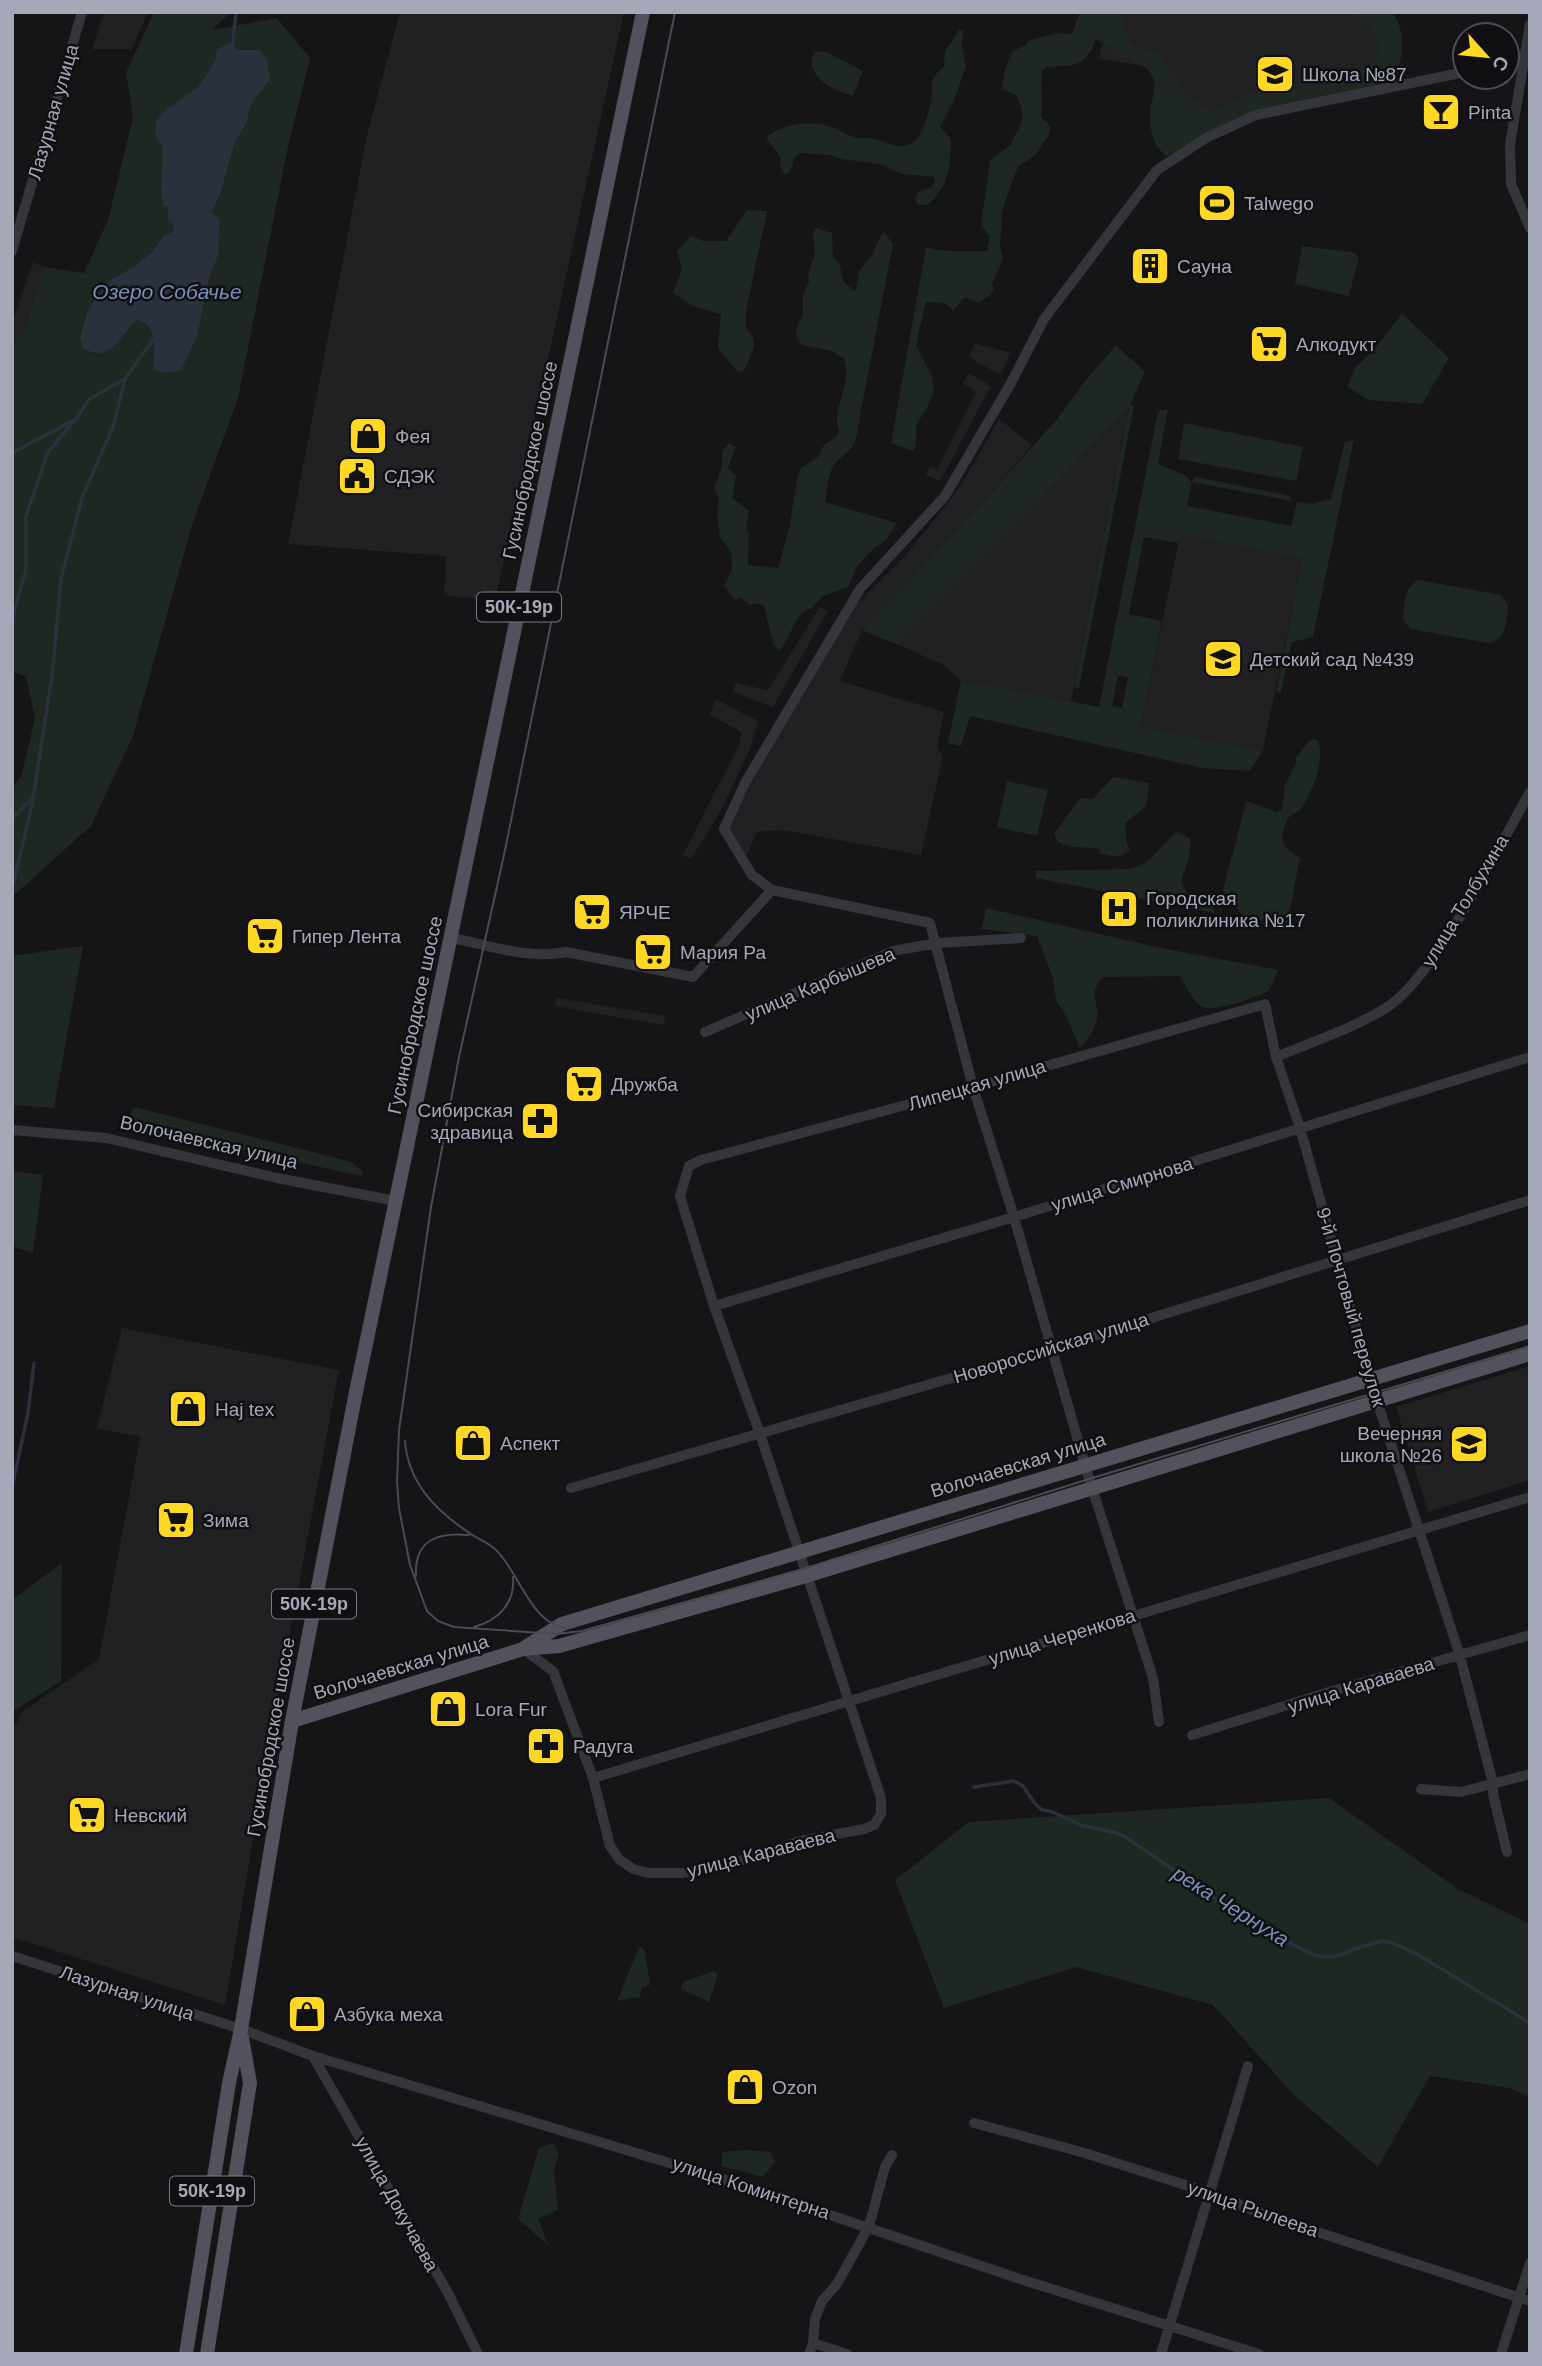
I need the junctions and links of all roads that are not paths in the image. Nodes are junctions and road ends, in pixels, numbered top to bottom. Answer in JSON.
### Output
{"nodes":[{"id":1,"x":82,"y":12,"type":"edge"},
{"id":2,"x":643,"y":12,"type":"edge"},
{"id":3,"x":1530,"y":24,"type":"edge"},
{"id":4,"x":1527,"y":55,"type":"edge"},
{"id":5,"x":1451,"y":75,"type":"edge"},
{"id":6,"x":1530,"y":228,"type":"edge"},
{"id":7,"x":12,"y":251,"type":"edge"},
{"id":8,"x":1530,"y":792,"type":"edge"},
{"id":9,"x":772,"y":890,"type":"junction"},
{"id":10,"x":452,"y":938,"type":"junction"},
{"id":11,"x":1021,"y":938,"type":"dead end"},
{"id":12,"x":937,"y":943,"type":"junction"},
{"id":13,"x":1265,"y":1004,"type":"joint"},
{"id":14,"x":705,"y":1032,"type":"dead end"},
{"id":15,"x":1276,"y":1056,"type":"junction"},
{"id":16,"x":1530,"y":1057,"type":"edge"},
{"id":17,"x":973,"y":1087,"type":"junction"},
{"id":18,"x":1300,"y":1128,"type":"junction"},
{"id":19,"x":12,"y":1130,"type":"edge"},
{"id":20,"x":1530,"y":1200,"type":"edge"},
{"id":21,"x":396,"y":1201,"type":"junction"},
{"id":22,"x":1014,"y":1217,"type":"junction"},
{"id":23,"x":1337,"y":1258,"type":"junction"},
{"id":24,"x":713,"y":1306,"type":"junction"},
{"id":25,"x":1530,"y":1331,"type":"edge"},
{"id":26,"x":1052,"y":1349,"type":"junction"},
{"id":27,"x":1530,"y":1354,"type":"edge"},
{"id":28,"x":1371,"y":1379,"type":"junction"},
{"id":29,"x":1377,"y":1401,"type":"junction"},
{"id":30,"x":760,"y":1434,"type":"junction"},
{"id":31,"x":1085,"y":1465,"type":"junction"},
{"id":32,"x":571,"y":1488,"type":"dead end"},
{"id":33,"x":1091,"y":1488,"type":"junction"},
{"id":34,"x":1530,"y":1497,"type":"edge"},
{"id":35,"x":1419,"y":1529,"type":"junction"},
{"id":36,"x":798,"y":1553,"type":"junction"},
{"id":37,"x":806,"y":1576,"type":"junction"},
{"id":38,"x":1132,"y":1616,"type":"junction"},
{"id":39,"x":1530,"y":1635,"type":"edge"},
{"id":40,"x":523,"y":1649,"type":"junction"},
{"id":41,"x":1460,"y":1656,"type":"junction"},
{"id":42,"x":850,"y":1702,"type":"junction"},
{"id":43,"x":292,"y":1721,"type":"junction"},
{"id":44,"x":1159,"y":1722,"type":"dead end"},
{"id":45,"x":1192,"y":1735,"type":"dead end"},
{"id":46,"x":1530,"y":1774,"type":"edge"},
{"id":47,"x":593,"y":1779,"type":"junction"},
{"id":48,"x":1493,"y":1783,"type":"junction"},
{"id":49,"x":1421,"y":1789,"type":"dead end"},
{"id":50,"x":1507,"y":1852,"type":"dead end"},
{"id":51,"x":12,"y":1956,"type":"edge"},
{"id":52,"x":241,"y":2029,"type":"junction"},
{"id":53,"x":313,"y":2056,"type":"junction"},
{"id":54,"x":1248,"y":2066,"type":"dead end"},
{"id":55,"x":974,"y":2123,"type":"dead end"},
{"id":56,"x":892,"y":2155,"type":"dead end"},
{"id":57,"x":1210,"y":2193,"type":"junction"},
{"id":58,"x":869,"y":2226,"type":"junction"},
{"id":59,"x":1530,"y":2263,"type":"edge"},
{"id":60,"x":1524,"y":2299,"type":"edge"},
{"id":61,"x":1170,"y":2326,"type":"junction"},
{"id":62,"x":811,"y":2348,"type":"edge"},
{"id":63,"x":186,"y":2354,"type":"edge"},
{"id":64,"x":207,"y":2354,"type":"edge"},
{"id":65,"x":478,"y":2354,"type":"edge"},
{"id":66,"x":847,"y":2354,"type":"edge"},
{"id":67,"x":1161,"y":2354,"type":"edge"},
{"id":68,"x":1259,"y":2354,"type":"edge"},
{"id":69,"x":1501,"y":2354,"type":"edge"}],
"edges":[{"from":1,"to":7,"type":"street","name":"Лазурная улица"},
{"from":2,"to":10,"type":"main road","name":"Гусинобродское шоссе","number":"50К-19р"},
{"from":3,"to":4,"type":"street"},
{"from":4,"to":6,"type":"street"},
{"from":5,"to":9,"type":"street"},
{"from":8,"to":15,"type":"street","name":"улица Толбухина"},
{"from":9,"to":10,"type":"street"},
{"from":9,"to":12,"type":"street"},
{"from":10,"to":21,"type":"main road","name":"Гусинобродское шоссе","number":"50К-19р"},
{"from":11,"to":12,"type":"street","name":"улица Карбышева"},
{"from":12,"to":14,"type":"street","name":"улица Карбышева"},
{"from":12,"to":17,"type":"street"},
{"from":13,"to":15,"type":"street","name":"9-й Почтовый переулок"},
{"from":13,"to":17,"type":"street","name":"Липецкая улица"},
{"from":15,"to":18,"type":"street","name":"9-й Почтовый переулок"},
{"from":16,"to":18,"type":"street","name":"улица Смирнова"},
{"from":17,"to":22,"type":"street"},
{"from":17,"to":24,"type":"street","name":"Липецкая улица"},
{"from":18,"to":22,"type":"street","name":"улица Смирнова"},
{"from":18,"to":23,"type":"street","name":"9-й Почтовый переулок"},
{"from":19,"to":21,"type":"street","name":"Волочаевская улица"},
{"from":20,"to":23,"type":"street","name":"Новороссийская улица"},
{"from":21,"to":43,"type":"main road","name":"Гусинобродское шоссе","number":"50К-19р"},
{"from":22,"to":24,"type":"street","name":"улица Смирнова"},
{"from":22,"to":26,"type":"street"},
{"from":23,"to":26,"type":"street","name":"Новороссийская улица"},
{"from":23,"to":28,"type":"street","name":"9-й Почтовый переулок"},
{"from":24,"to":30,"type":"street"},
{"from":25,"to":28,"type":"main road","name":"Волочаевская улица"},
{"from":26,"to":30,"type":"street","name":"Новороссийская улица"},
{"from":26,"to":31,"type":"street"},
{"from":27,"to":29,"type":"main road","name":"Волочаевская улица"},
{"from":28,"to":29,"type":"street","name":"9-й Почтовый переулок"},
{"from":28,"to":31,"type":"main road","name":"Волочаевская улица"},
{"from":29,"to":33,"type":"main road","name":"Волочаевская улица"},
{"from":29,"to":35,"type":"street","name":"9-й Почтовый переулок"},
{"from":30,"to":32,"type":"street","name":"Новороссийская улица"},
{"from":30,"to":36,"type":"street"},
{"from":31,"to":33,"type":"street"},
{"from":31,"to":36,"type":"main road","name":"Волочаевская улица"},
{"from":33,"to":37,"type":"main road","name":"Волочаевская улица"},
{"from":33,"to":38,"type":"street"},
{"from":34,"to":35,"type":"street","name":"улица Черенкова"},
{"from":35,"to":38,"type":"street","name":"улица Черенкова"},
{"from":35,"to":41,"type":"street","name":"9-й Почтовый переулок"},
{"from":36,"to":37,"type":"street"},
{"from":36,"to":40,"type":"main road","name":"Волочаевская улица"},
{"from":37,"to":40,"type":"main road","name":"Волочаевская улица"},
{"from":37,"to":42,"type":"street"},
{"from":38,"to":42,"type":"street","name":"улица Черенкова"},
{"from":38,"to":44,"type":"street"},
{"from":39,"to":41,"type":"street","name":"улица Караваева"},
{"from":40,"to":43,"type":"main road","name":"Волочаевская улица"},
{"from":40,"to":47,"type":"street"},
{"from":41,"to":45,"type":"street","name":"улица Караваева"},
{"from":41,"to":48,"type":"street","name":"9-й Почтовый переулок"},
{"from":42,"to":47,"type":"street","name":"улица Черенкова"},
{"from":42,"to":47,"type":"street","name":"улица Караваева"},
{"from":43,"to":52,"type":"main road","name":"Гусинобродское шоссе","number":"50К-19р"},
{"from":46,"to":48,"type":"street"},
{"from":48,"to":49,"type":"street"},
{"from":48,"to":50,"type":"street","name":"9-й Почтовый переулок"},
{"from":51,"to":52,"type":"street","name":"Лазурная улица"},
{"from":52,"to":53,"type":"street","name":"улица Коминтерна"},
{"from":52,"to":63,"type":"main road","name":"Гусинобродское шоссе","number":"50К-19р"},
{"from":52,"to":64,"type":"main road","name":"Гусинобродское шоссе","number":"50К-19р"},
{"from":53,"to":58,"type":"street","name":"улица Коминтерна"},
{"from":53,"to":65,"type":"street","name":"улица Докучаева"},
{"from":54,"to":57,"type":"street"},
{"from":55,"to":57,"type":"street","name":"улица Рылеева"},
{"from":56,"to":58,"type":"street"},
{"from":57,"to":60,"type":"street","name":"улица Рылеева"},
{"from":57,"to":61,"type":"street"},
{"from":58,"to":61,"type":"street","name":"улица Коминтерна"},
{"from":58,"to":62,"type":"street"},
{"from":59,"to":60,"type":"street"},
{"from":60,"to":69,"type":"street"},
{"from":61,"to":67,"type":"street"},
{"from":61,"to":68,"type":"street","name":"улица Коминтерна"},
{"from":62,"to":66,"type":"street"}]}
